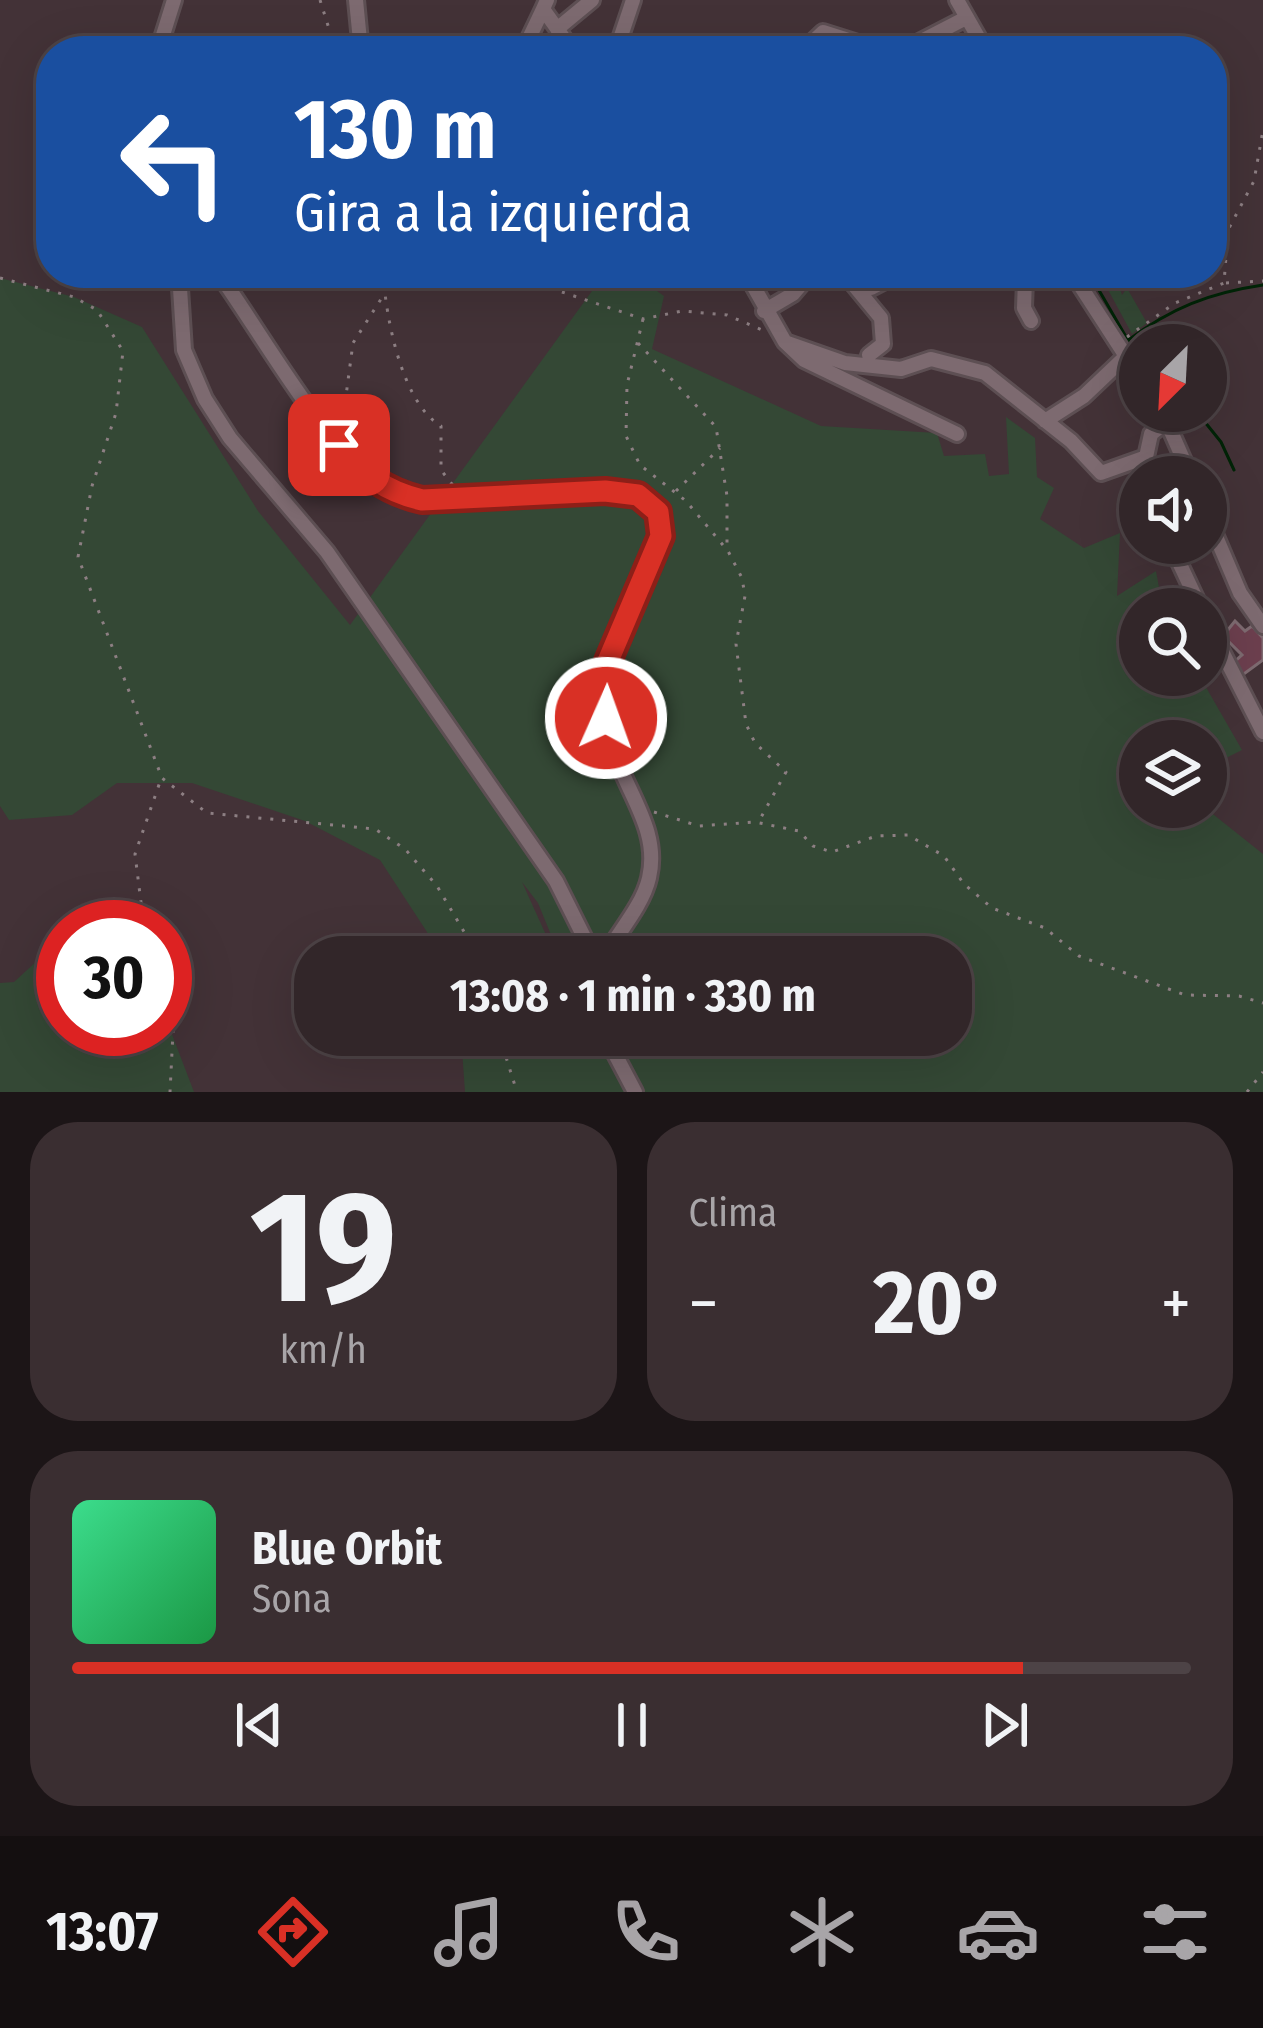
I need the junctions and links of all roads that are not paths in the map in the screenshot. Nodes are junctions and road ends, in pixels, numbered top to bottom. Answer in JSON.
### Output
{"nodes":[{"id":1,"x":174,"y":0,"type":"edge"},
{"id":2,"x":356,"y":0,"type":"edge"},
{"id":3,"x":592,"y":0,"type":"edge"},
{"id":4,"x":633,"y":0,"type":"edge"},
{"id":5,"x":957,"y":0,"type":"edge"},
{"id":6,"x":545,"y":4,"type":"edge"},
{"id":7,"x":966,"y":17,"type":"junction"},
{"id":8,"x":557,"y":29,"type":"junction"},
{"id":9,"x":163,"y":36,"type":"edge"},
{"id":10,"x":360,"y":36,"type":"edge"},
{"id":11,"x":530,"y":36,"type":"edge"},
{"id":12,"x":562,"y":36,"type":"edge"},
{"id":13,"x":621,"y":36,"type":"edge"},
{"id":14,"x":930,"y":36,"type":"edge"},
{"id":15,"x":977,"y":36,"type":"edge"},
{"id":16,"x":179,"y":288,"type":"edge"},
{"id":17,"x":229,"y":288,"type":"edge"},
{"id":18,"x":753,"y":288,"type":"edge"},
{"id":19,"x":798,"y":288,"type":"edge"},
{"id":20,"x":854,"y":288,"type":"edge"},
{"id":21,"x":1025,"y":288,"type":"edge"},
{"id":22,"x":1082,"y":288,"type":"edge"},
{"id":23,"x":764,"y":311,"type":"junction"},
{"id":24,"x":1031,"y":320,"type":"dead end"},
{"id":25,"x":1119,"y":340,"type":"edge"},
{"id":26,"x":785,"y":342,"type":"junction"},
{"id":27,"x":1119,"y":351,"type":"edge"},
{"id":28,"x":869,"y":355,"type":"dead end"},
{"id":29,"x":1045,"y":421,"type":"junction"},
{"id":30,"x":957,"y":434,"type":"dead end"},
{"id":31,"x":1119,"y":466,"type":"edge"},
{"id":32,"x":1227,"y":562,"type":"edge"},
{"id":33,"x":1263,"y":626,"type":"edge"},
{"id":34,"x":1227,"y":661,"type":"edge"},
{"id":35,"x":1263,"y":732,"type":"edge"},
{"id":36,"x":583,"y":936,"type":"edge"},
{"id":37,"x":617,"y":936,"type":"edge"},
{"id":38,"x":616,"y":1056,"type":"edge"},
{"id":39,"x":635,"y":1092,"type":"edge"}],
"edges":[{"from":1,"to":9,"type":"street"},
{"from":2,"to":10,"type":"street"},
{"from":3,"to":8,"type":"street"},
{"from":4,"to":13,"type":"street"},
{"from":5,"to":7,"type":"street"},
{"from":6,"to":8,"type":"street"},
{"from":6,"to":11,"type":"street"},
{"from":7,"to":14,"type":"street"},
{"from":7,"to":15,"type":"street"},
{"from":8,"to":12,"type":"street"},
{"from":16,"to":36,"type":"street"},
{"from":17,"to":37,"type":"street"},
{"from":18,"to":23,"type":"street"},
{"from":19,"to":23,"type":"street"},
{"from":20,"to":28,"type":"street"},
{"from":21,"to":24,"type":"street"},
{"from":22,"to":25,"type":"street"},
{"from":23,"to":26,"type":"street"},
{"from":26,"to":29,"type":"street"},
{"from":26,"to":30,"type":"street"},
{"from":27,"to":29,"type":"street"},
{"from":29,"to":31,"type":"street"},
{"from":32,"to":33,"type":"street"},
{"from":34,"to":35,"type":"street"},
{"from":38,"to":39,"type":"street"}]}
